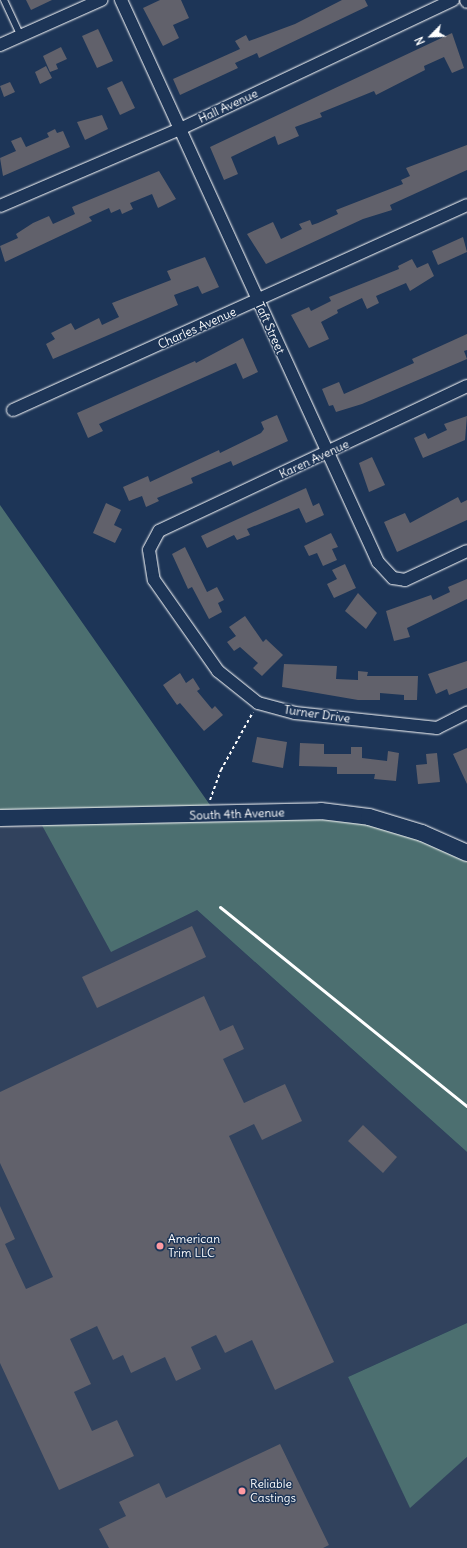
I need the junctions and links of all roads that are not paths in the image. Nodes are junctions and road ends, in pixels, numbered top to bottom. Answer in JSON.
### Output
{"nodes":[{"id":1,"x":4,"y":0,"type":"edge"},
{"id":2,"x":101,"y":0,"type":"edge"},
{"id":3,"x":121,"y":0,"type":"edge"},
{"id":4,"x":453,"y":0,"type":"edge"},
{"id":5,"x":21,"y":36,"type":"junction"},
{"id":6,"x":0,"y":45,"type":"edge"},
{"id":7,"x":180,"y":129,"type":"junction"},
{"id":8,"x":467,"y":205,"type":"edge"},
{"id":9,"x":0,"y":206,"type":"edge"},
{"id":10,"x":258,"y":301,"type":"junction"},
{"id":11,"x":467,"y":386,"type":"edge"},
{"id":12,"x":13,"y":410,"type":"dead end"},
{"id":13,"x":327,"y":453,"type":"junction"},
{"id":14,"x":160,"y":531,"type":"joint"},
{"id":15,"x":467,"y":551,"type":"edge"},
{"id":16,"x":467,"y":713,"type":"edge"},
{"id":17,"x":0,"y":818,"type":"edge"},
{"id":18,"x":467,"y":853,"type":"edge"}],
"edges":[{"from":1,"to":5,"type":"lane"},
{"from":2,"to":5,"type":"street"},
{"from":3,"to":7,"type":"street","name":"Taft Street"},
{"from":4,"to":7,"type":"street","name":"Hall Avenue"},
{"from":5,"to":6,"type":"street"},
{"from":7,"to":9,"type":"street","name":"Hall Avenue"},
{"from":7,"to":10,"type":"street","name":"Taft Street"},
{"from":8,"to":10,"type":"street","name":"Charles Avenue"},
{"from":10,"to":12,"type":"street","name":"Charles Avenue"},
{"from":10,"to":13,"type":"street","name":"Taft Street"},
{"from":11,"to":13,"type":"street","name":"Karen Avenue"},
{"from":13,"to":14,"type":"street","name":"Karen Avenue"},
{"from":13,"to":15,"type":"street","name":"Taft Street"},
{"from":14,"to":16,"type":"street","name":"Turner Drive"},
{"from":17,"to":18,"type":"street","name":"South 4th Avenue"}]}
